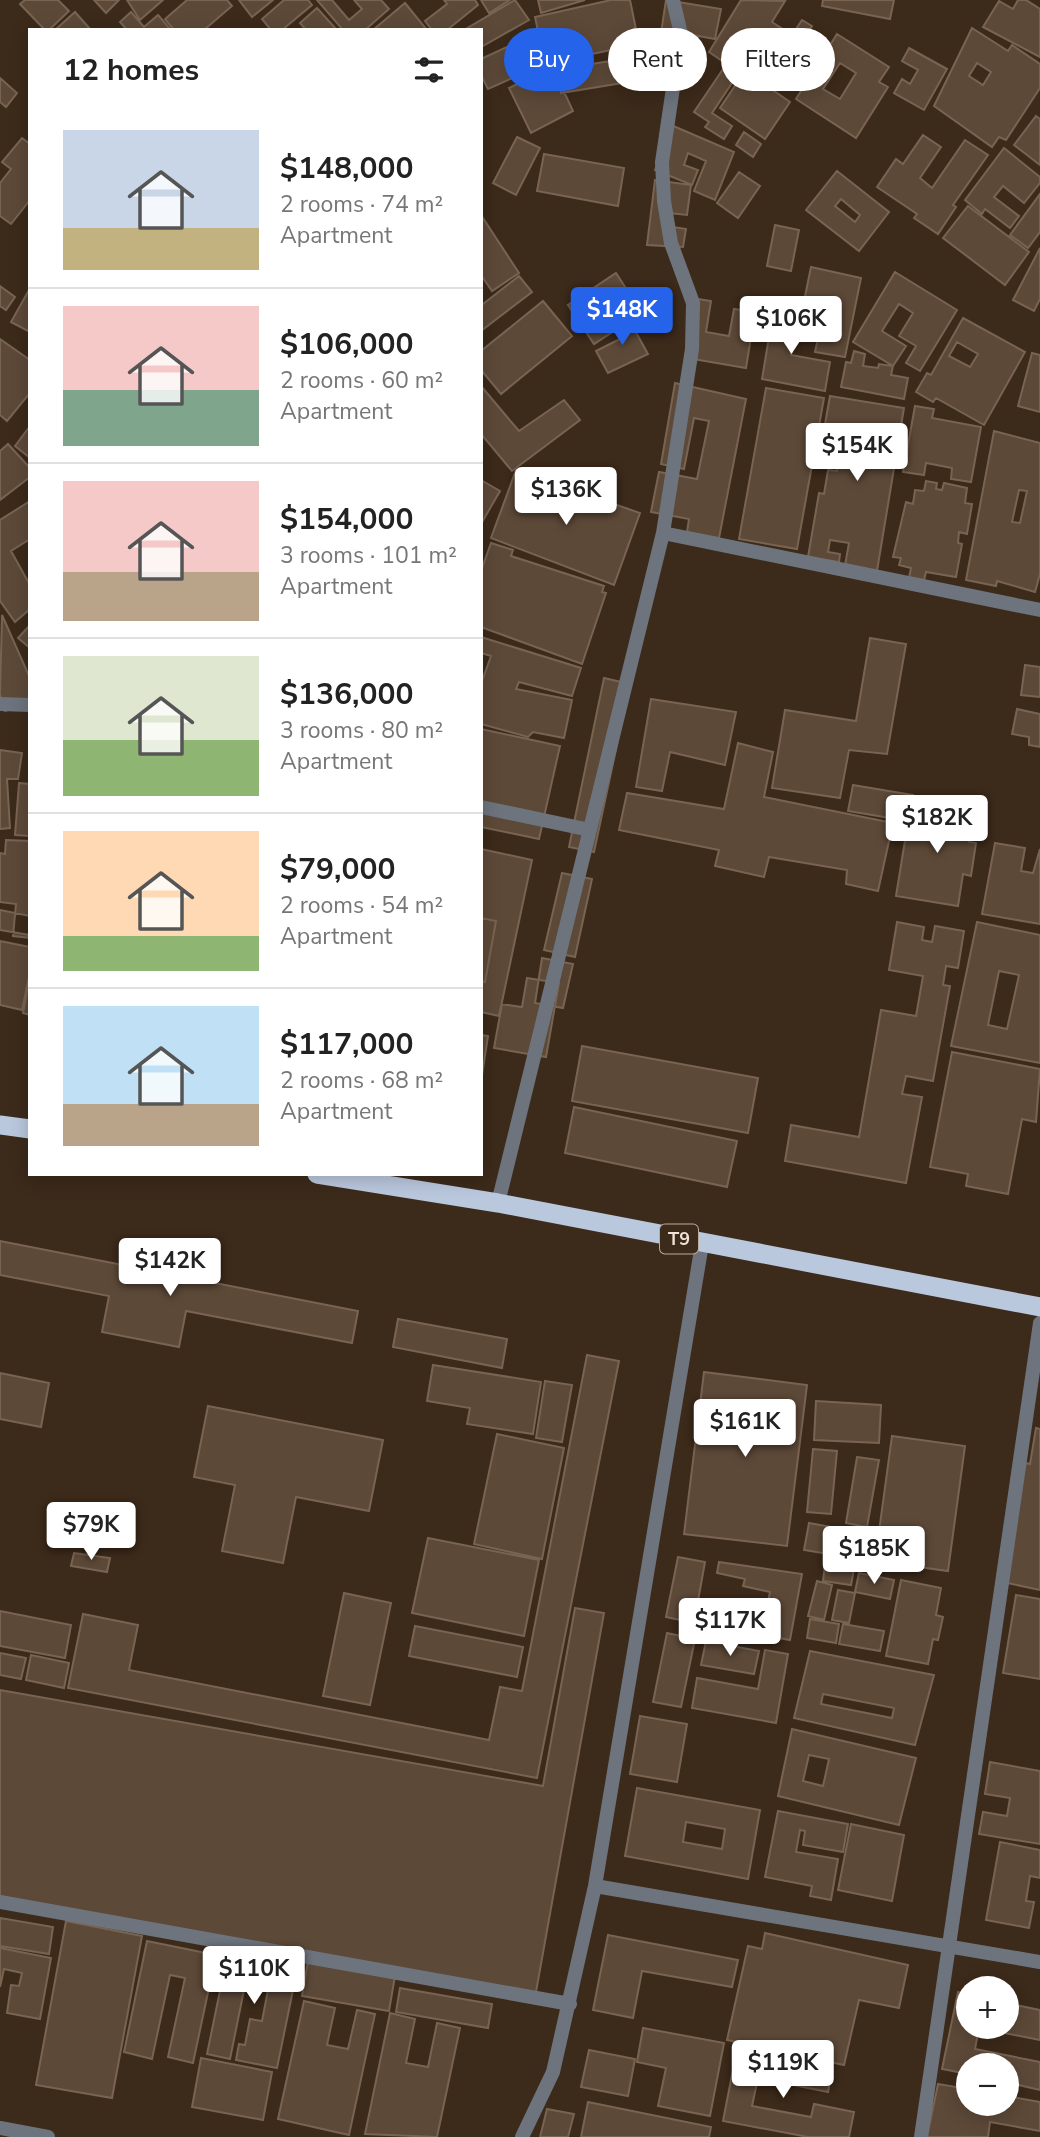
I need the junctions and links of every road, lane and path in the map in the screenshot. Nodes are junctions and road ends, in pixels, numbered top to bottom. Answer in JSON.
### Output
{"nodes":[{"id":1,"x":673,"y":0,"type":"edge"},
{"id":2,"x":663,"y":533,"type":"junction"},
{"id":3,"x":1040,"y":610,"type":"edge"},
{"id":4,"x":0,"y":705,"type":"edge"},
{"id":5,"x":28,"y":705,"type":"edge"},
{"id":6,"x":483,"y":807,"type":"edge"},
{"id":7,"x":590,"y":830,"type":"junction"},
{"id":8,"x":0,"y":1125,"type":"edge"},
{"id":9,"x":28,"y":1129,"type":"edge"},
{"id":10,"x":330,"y":1176,"type":"edge"},
{"id":11,"x":498,"y":1202,"type":"junction"},
{"id":12,"x":702,"y":1244,"type":"junction"},
{"id":13,"x":1040,"y":1307,"type":"edge"},
{"id":14,"x":1040,"y":1323,"type":"edge"},
{"id":15,"x":595,"y":1886,"type":"junction"},
{"id":16,"x":0,"y":1902,"type":"edge"},
{"id":17,"x":950,"y":1946,"type":"junction"},
{"id":18,"x":1040,"y":1962,"type":"edge"},
{"id":19,"x":570,"y":2004,"type":"junction"},
{"id":20,"x":0,"y":2128,"type":"edge"},
{"id":21,"x":48,"y":2137,"type":"edge"},
{"id":22,"x":522,"y":2137,"type":"edge"},
{"id":23,"x":921,"y":2137,"type":"edge"}],
"edges":[{"from":1,"to":2,"type":"street"},
{"from":2,"to":3,"type":"street"},
{"from":2,"to":7,"type":"street"},
{"from":4,"to":5,"type":"street"},
{"from":6,"to":7,"type":"street"},
{"from":7,"to":11,"type":"street"},
{"from":8,"to":9,"type":"highway"},
{"from":10,"to":11,"type":"highway","number":"T9"},
{"from":11,"to":12,"type":"highway","number":"T9"},
{"from":12,"to":13,"type":"highway","number":"T9"},
{"from":12,"to":15,"type":"street"},
{"from":14,"to":17,"type":"street"},
{"from":15,"to":17,"type":"street"},
{"from":15,"to":19,"type":"street"},
{"from":16,"to":19,"type":"street"},
{"from":17,"to":18,"type":"street"},
{"from":17,"to":23,"type":"street"},
{"from":19,"to":22,"type":"street"},
{"from":20,"to":21,"type":"street"}]}
